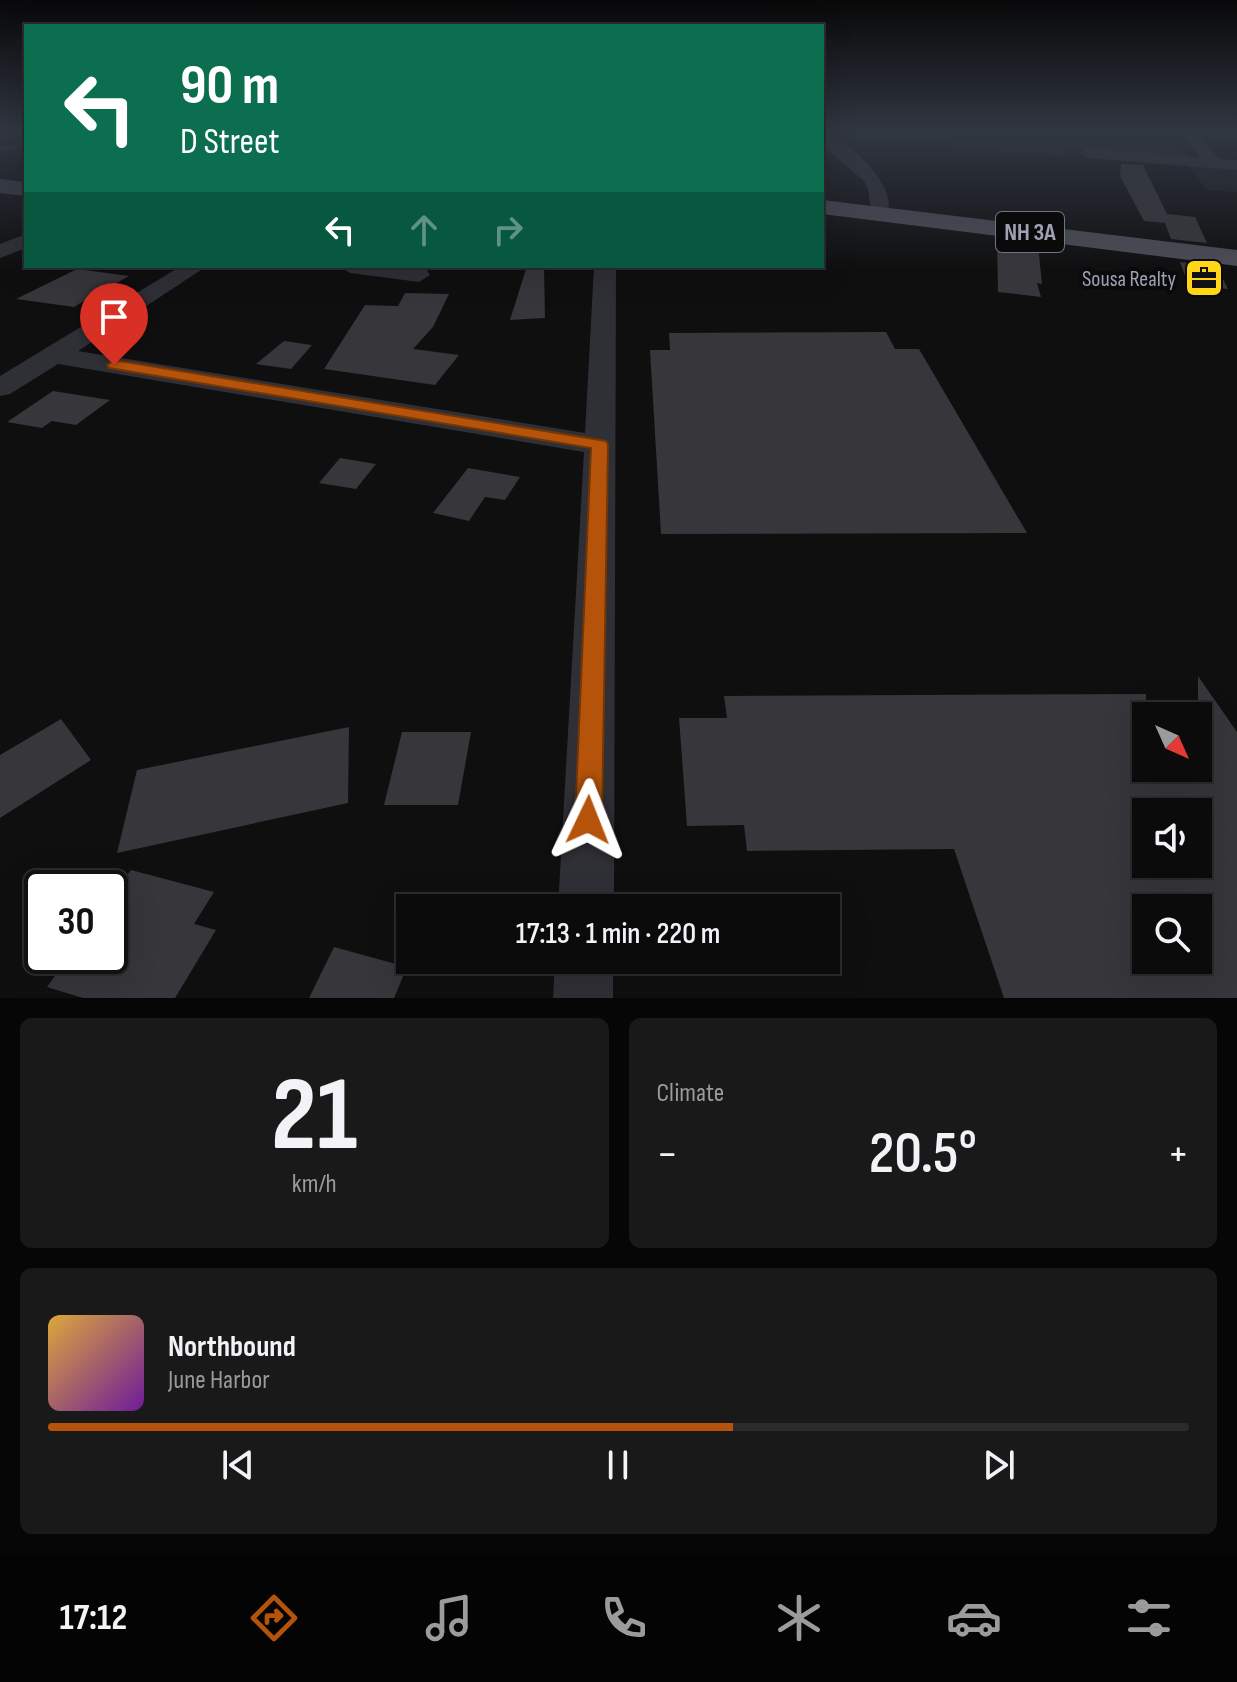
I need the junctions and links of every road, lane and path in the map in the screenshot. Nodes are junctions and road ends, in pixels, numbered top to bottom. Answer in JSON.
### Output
{"nodes":[{"id":1,"x":869,"y":178,"type":"edge"},
{"id":2,"x":0,"y":186,"type":"edge"},
{"id":3,"x":24,"y":189,"type":"edge"},
{"id":4,"x":824,"y":207,"type":"edge"},
{"id":5,"x":879,"y":214,"type":"junction"},
{"id":6,"x":24,"y":241,"type":"edge"},
{"id":7,"x":0,"y":252,"type":"edge"},
{"id":8,"x":1237,"y":258,"type":"edge"},
{"id":9,"x":193,"y":268,"type":"edge"},
{"id":10,"x":365,"y":268,"type":"edge"},
{"id":11,"x":605,"y":268,"type":"edge"},
{"id":12,"x":419,"y":275,"type":"dead end"},
{"id":13,"x":53,"y":355,"type":"junction"},
{"id":14,"x":0,"y":388,"type":"edge"},
{"id":15,"x":600,"y":445,"type":"junction"},
{"id":16,"x":586,"y":894,"type":"edge"},
{"id":17,"x":584,"y":974,"type":"edge"},
{"id":18,"x":583,"y":998,"type":"edge"}],
"edges":[{"from":1,"to":5,"type":"street"},
{"from":2,"to":3,"type":"street"},
{"from":4,"to":5,"type":"main road","number":"NH 3A"},
{"from":5,"to":8,"type":"main road","number":"NH 3A"},
{"from":6,"to":7,"type":"street"},
{"from":9,"to":13,"type":"street"},
{"from":10,"to":12,"type":"street"},
{"from":11,"to":15,"type":"street"},
{"from":13,"to":14,"type":"street"},
{"from":13,"to":15,"type":"street"},
{"from":15,"to":16,"type":"street"},
{"from":17,"to":18,"type":"street"}]}
